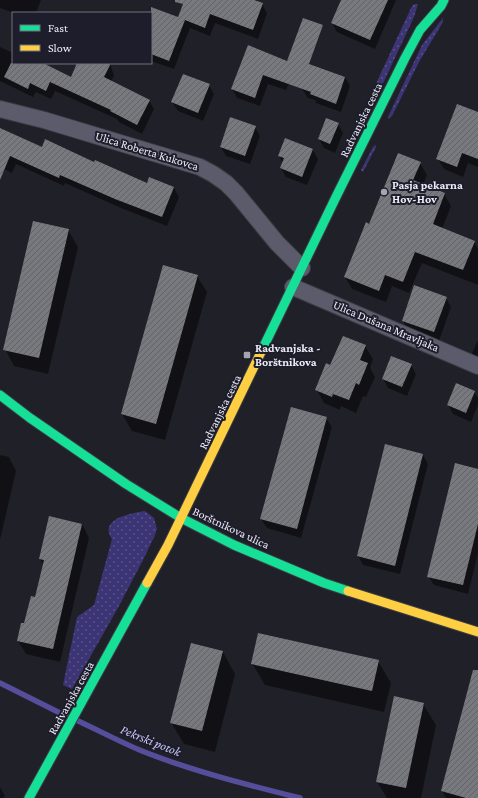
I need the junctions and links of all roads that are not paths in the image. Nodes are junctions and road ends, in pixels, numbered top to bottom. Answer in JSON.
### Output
{"nodes":[{"id":1,"x":444,"y":0,"type":"edge"},
{"id":2,"x":422,"y":15,"type":"dead end"},
{"id":3,"x":420,"y":30,"type":"junction"},
{"id":4,"x":0,"y":109,"type":"edge"},
{"id":5,"x":302,"y":268,"type":"junction"},
{"id":6,"x":293,"y":287,"type":"junction"},
{"id":7,"x":478,"y":366,"type":"edge"},
{"id":8,"x":0,"y":395,"type":"edge"},
{"id":9,"x":181,"y":518,"type":"junction"},
{"id":10,"x":478,"y":632,"type":"edge"},
{"id":11,"x":29,"y":798,"type":"edge"}],
"edges":[{"from":1,"to":3,"type":"street","name":"Radvanjska cesta"},
{"from":2,"to":3,"type":"street","name":"Radvanjska cesta"},
{"from":3,"to":5,"type":"street","name":"Radvanjska cesta"},
{"from":4,"to":5,"type":"street","name":"Ulica Roberta Kukovca"},
{"from":5,"to":6,"type":"street","name":"Radvanjska cesta"},
{"from":6,"to":7,"type":"street","name":"Ulica Dušana Mravljaka"},
{"from":6,"to":9,"type":"street","name":"Radvanjska cesta"},
{"from":8,"to":9,"type":"street","name":"Borštnikova ulica"},
{"from":9,"to":10,"type":"street","name":"Borštnikova ulica"},
{"from":9,"to":11,"type":"street","name":"Radvanjska cesta"}]}
